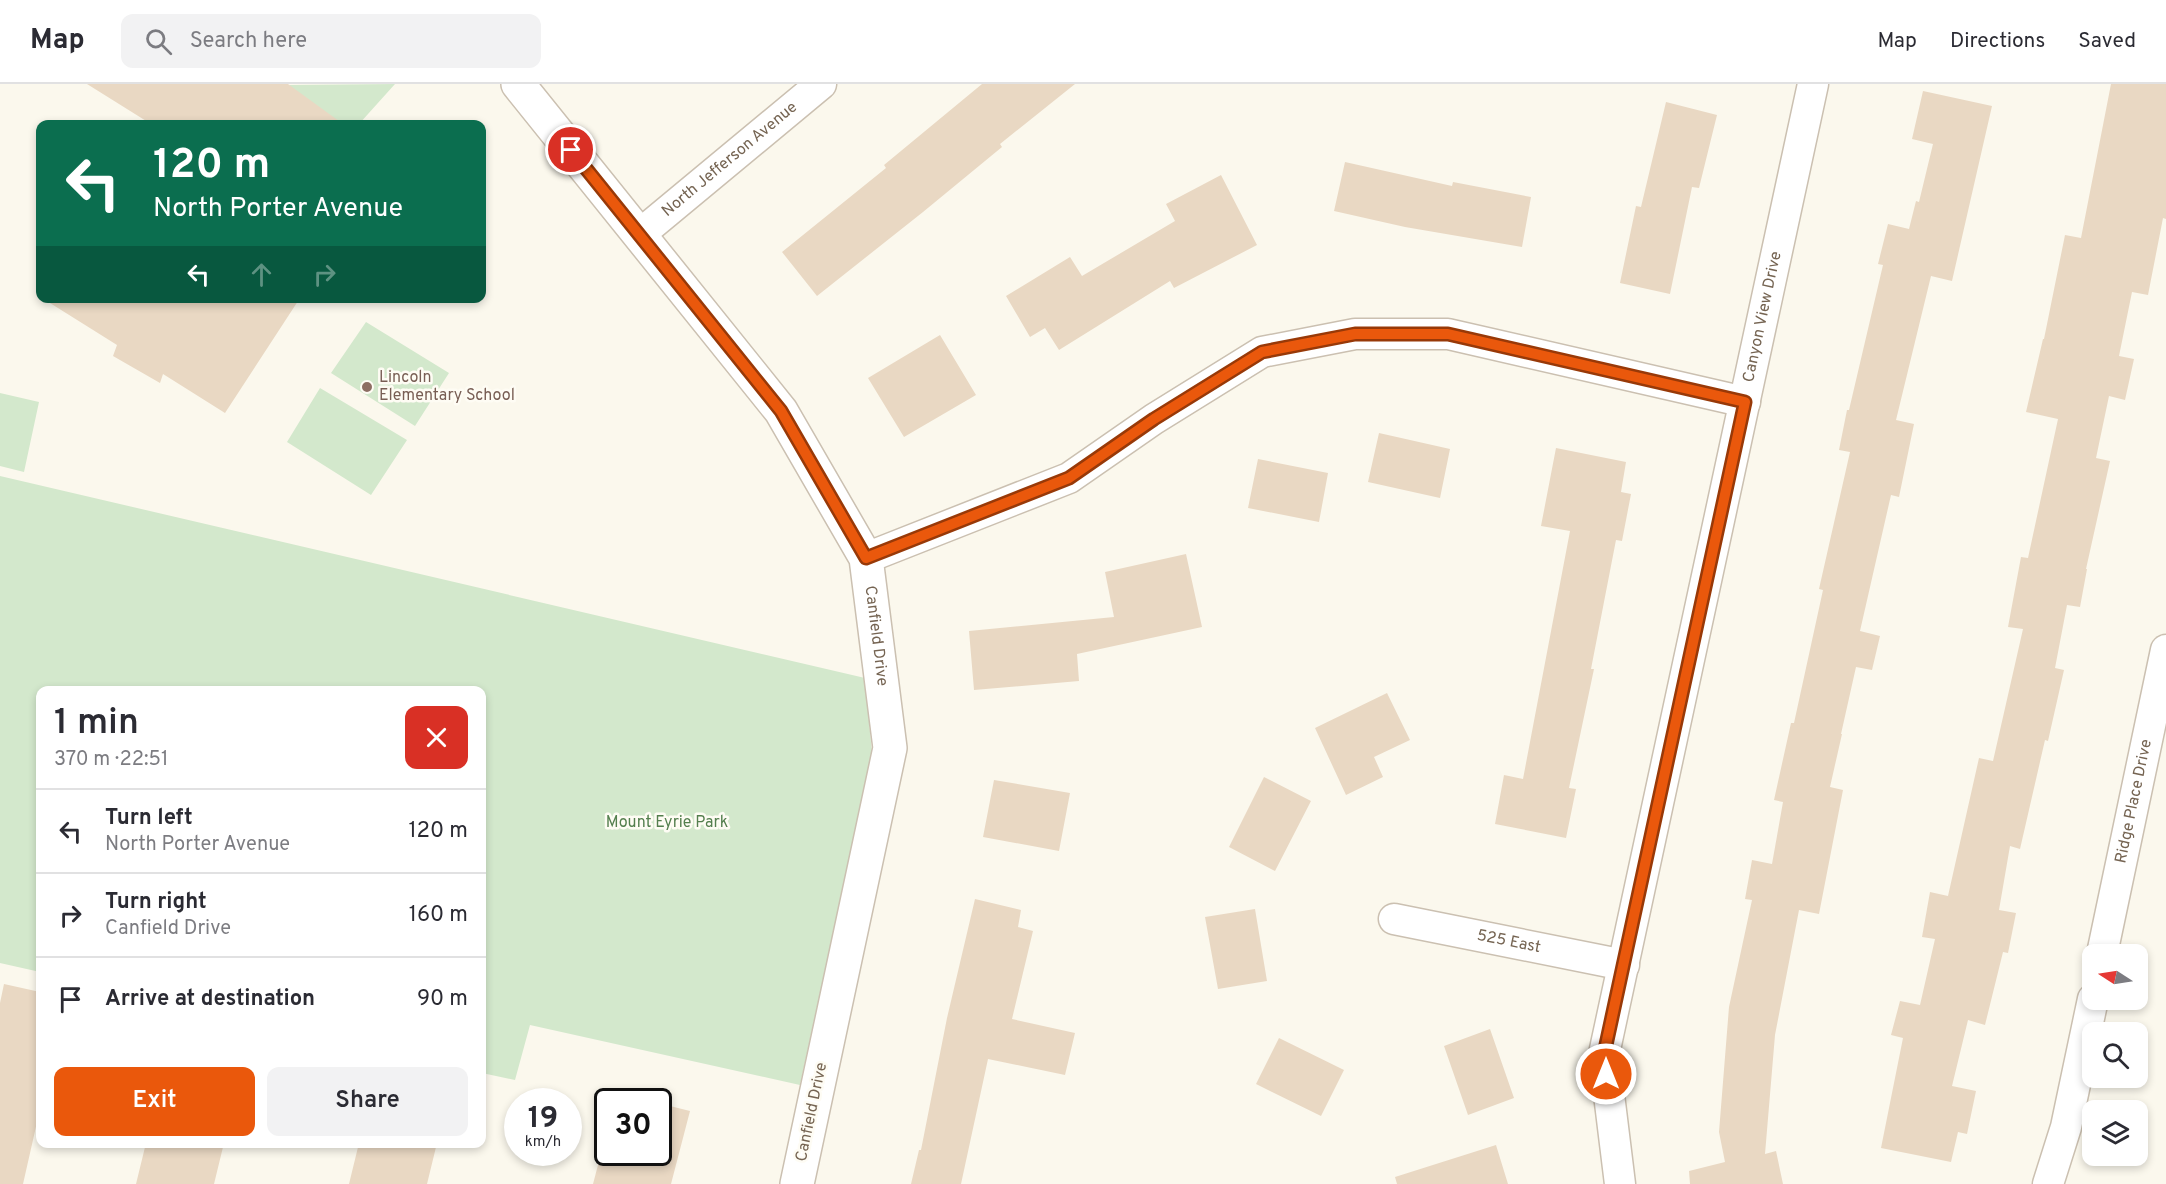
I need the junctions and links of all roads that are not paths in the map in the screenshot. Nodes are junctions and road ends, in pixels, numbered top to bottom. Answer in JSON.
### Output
{"nodes":[{"id":1,"x":518,"y":84,"type":"edge"},
{"id":2,"x":821,"y":84,"type":"edge"},
{"id":3,"x":1813,"y":84,"type":"edge"},
{"id":4,"x":639,"y":235,"type":"junction"},
{"id":5,"x":1745,"y":402,"type":"junction"},
{"id":6,"x":866,"y":558,"type":"junction"},
{"id":7,"x":2166,"y":650,"type":"edge"},
{"id":8,"x":1394,"y":919,"type":"dead end"},
{"id":9,"x":2104,"y":944,"type":"edge"},
{"id":10,"x":1624,"y":965,"type":"junction"},
{"id":11,"x":2091,"y":1010,"type":"edge"},
{"id":12,"x":797,"y":1184,"type":"edge"},
{"id":13,"x":1620,"y":1184,"type":"edge"},
{"id":14,"x":2048,"y":1184,"type":"edge"}],
"edges":[{"from":1,"to":4,"type":"street","name":"Canfield Drive"},
{"from":2,"to":4,"type":"street","name":"North Jefferson Avenue"},
{"from":3,"to":5,"type":"street","name":"Canyon View Drive"},
{"from":4,"to":6,"type":"street","name":"Canfield Drive"},
{"from":5,"to":6,"type":"street"},
{"from":5,"to":10,"type":"street","name":"Canyon View Drive"},
{"from":6,"to":12,"type":"street","name":"Canfield Drive"},
{"from":7,"to":9,"type":"street","name":"Ridge Place Drive"},
{"from":8,"to":10,"type":"street","name":"525 East"},
{"from":10,"to":13,"type":"street","name":"Canyon View Drive"},
{"from":11,"to":14,"type":"street"}]}
